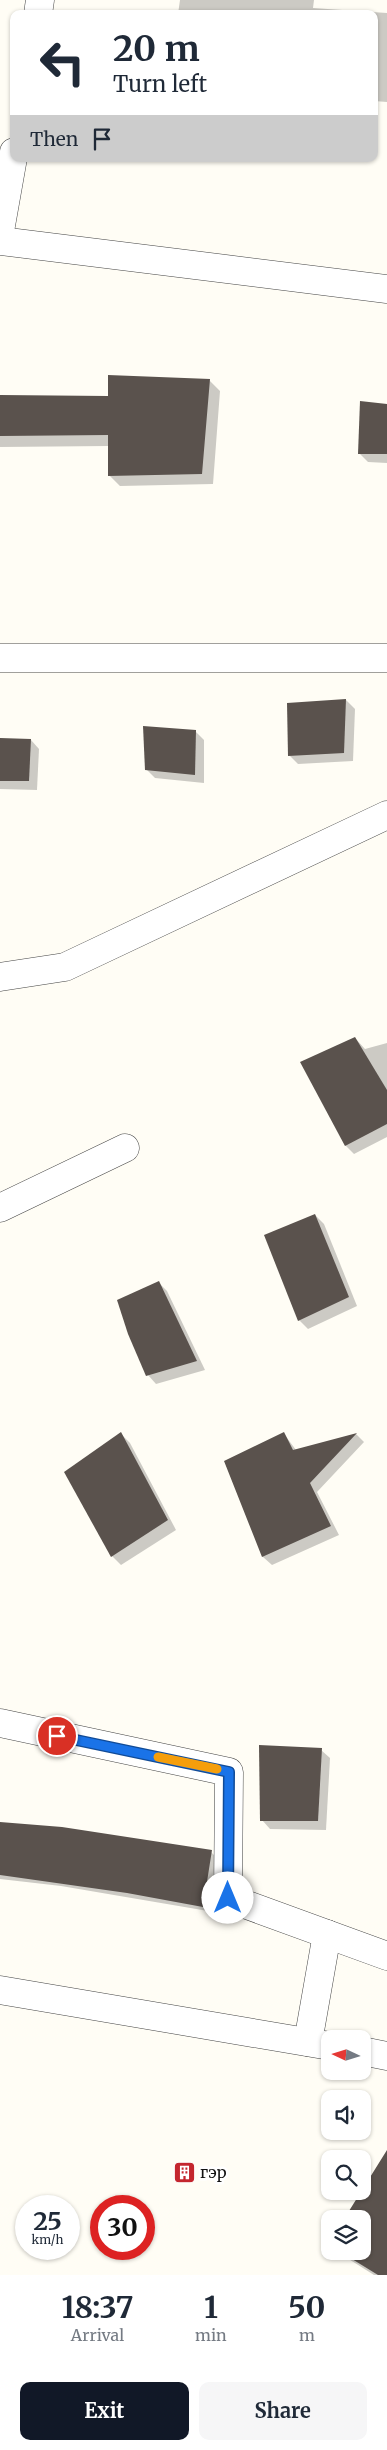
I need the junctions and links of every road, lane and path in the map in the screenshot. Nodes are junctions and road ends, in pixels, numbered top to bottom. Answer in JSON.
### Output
{"nodes":[{"id":1,"x":12,"y":162,"type":"edge"},
{"id":2,"x":0,"y":231,"type":"edge"},
{"id":3,"x":0,"y":241,"type":"edge"},
{"id":4,"x":387,"y":289,"type":"edge"},
{"id":5,"x":0,"y":658,"type":"edge"},
{"id":6,"x":387,"y":658,"type":"edge"},
{"id":7,"x":387,"y":815,"type":"edge"},
{"id":8,"x":0,"y":977,"type":"edge"},
{"id":9,"x":125,"y":1148,"type":"dead end"},
{"id":10,"x":0,"y":1208,"type":"edge"},
{"id":11,"x":0,"y":1723,"type":"edge"},
{"id":12,"x":327,"y":1934,"type":"junction"},
{"id":13,"x":387,"y":1956,"type":"edge"},
{"id":14,"x":0,"y":1990,"type":"edge"},
{"id":15,"x":319,"y":2044,"type":"edge"},
{"id":16,"x":371,"y":2053,"type":"edge"},
{"id":17,"x":387,"y":2056,"type":"edge"}],
"edges":[{"from":1,"to":2,"type":"street"},
{"from":3,"to":4,"type":"street"},
{"from":5,"to":6,"type":"street"},
{"from":7,"to":8,"type":"street"},
{"from":9,"to":10,"type":"street"},
{"from":11,"to":12,"type":"street"},
{"from":12,"to":13,"type":"street"},
{"from":12,"to":15,"type":"street"},
{"from":14,"to":15,"type":"street"},
{"from":16,"to":17,"type":"street"}]}
